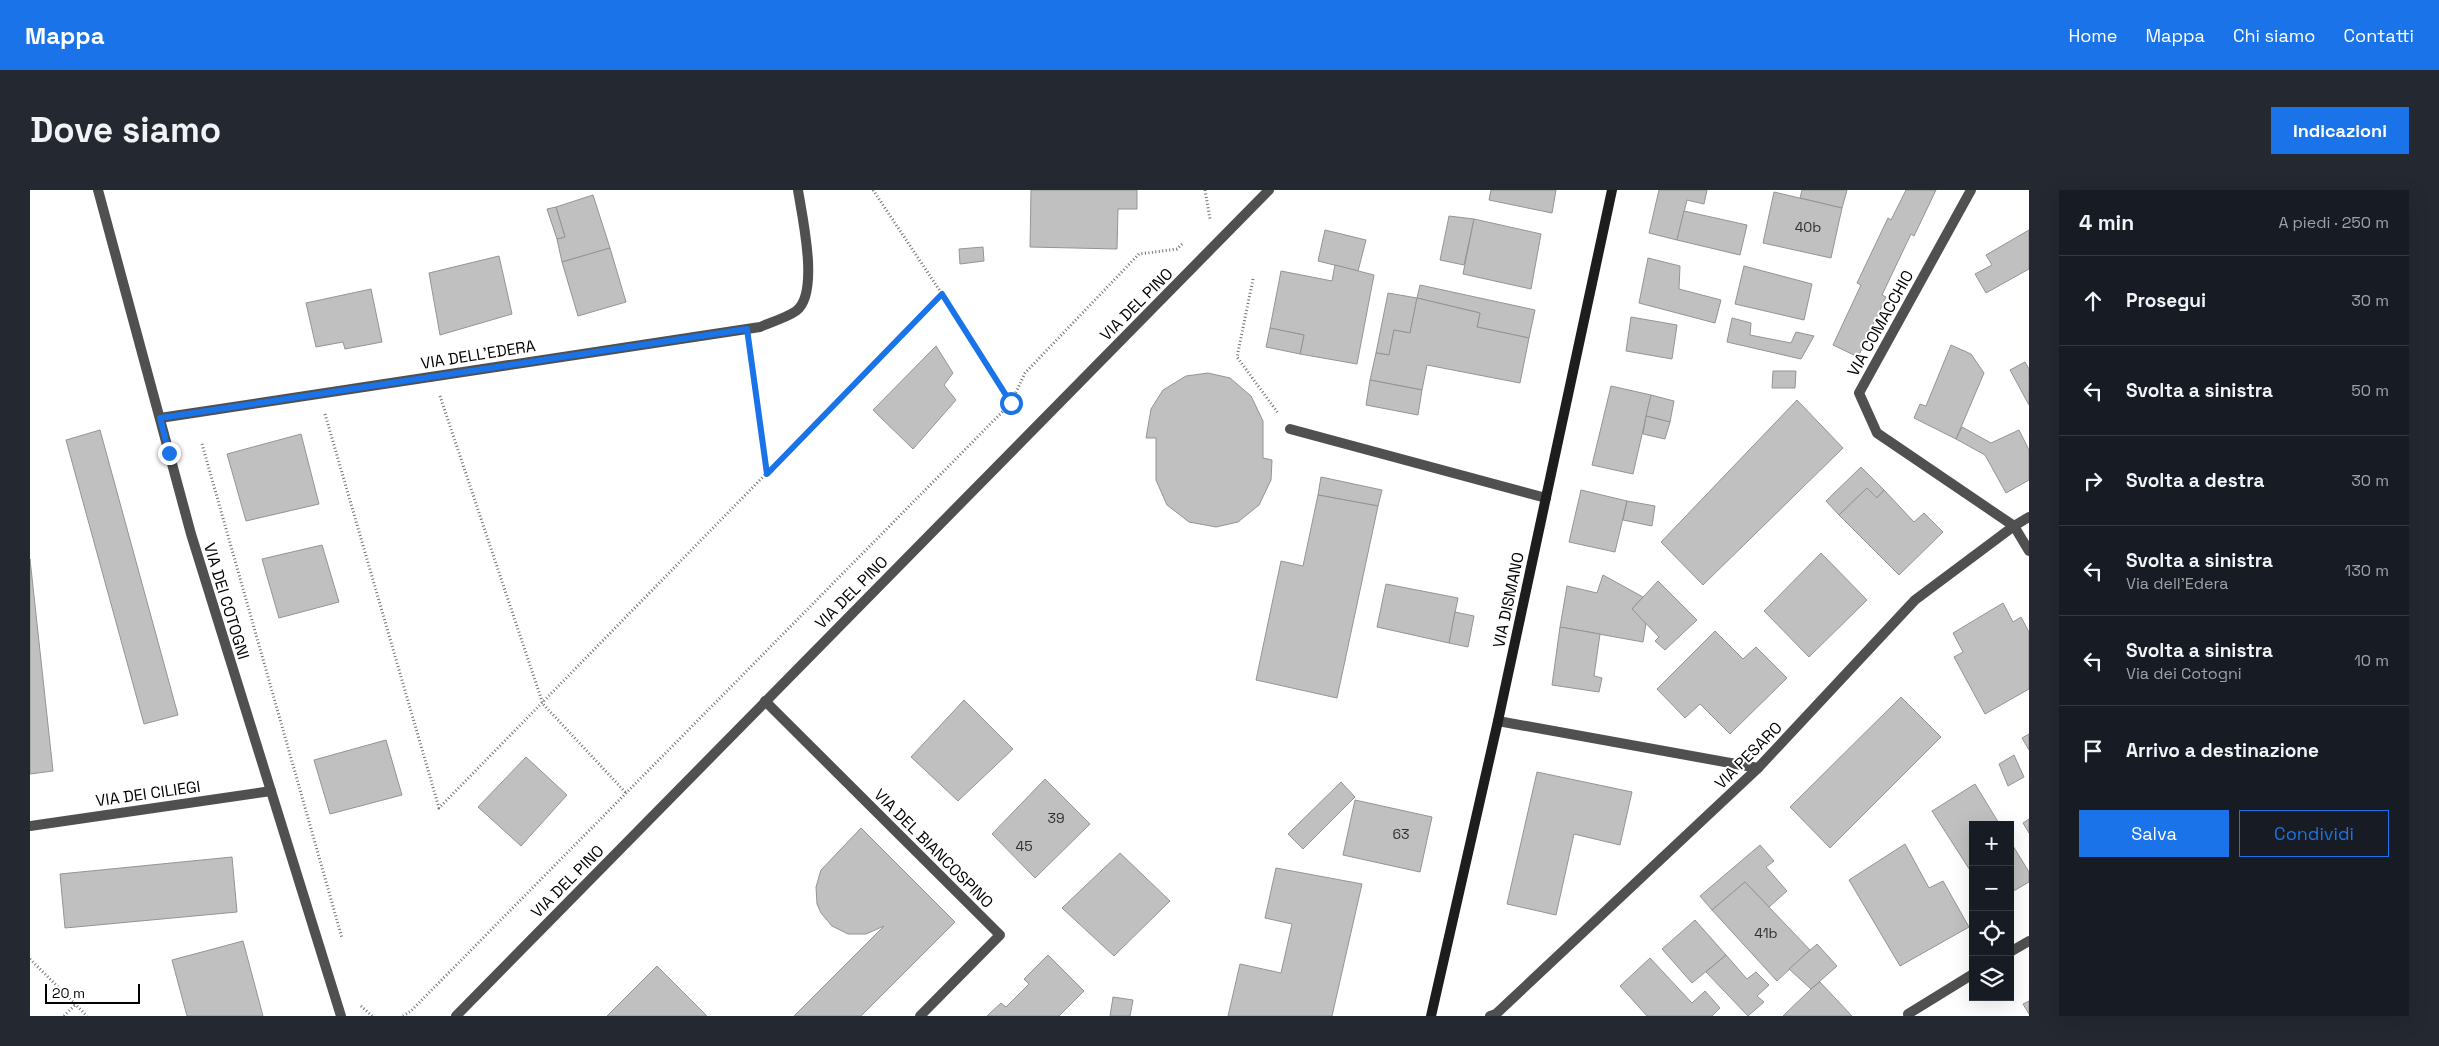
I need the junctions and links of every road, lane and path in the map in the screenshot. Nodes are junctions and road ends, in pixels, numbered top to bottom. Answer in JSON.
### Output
{"nodes":[{"id":1,"x":98,"y":190,"type":"edge"},
{"id":2,"x":798,"y":190,"type":"edge"},
{"id":3,"x":873,"y":190,"type":"edge"},
{"id":4,"x":1205,"y":190,"type":"edge"},
{"id":5,"x":1269,"y":190,"type":"edge"},
{"id":6,"x":1612,"y":190,"type":"edge"},
{"id":7,"x":1971,"y":190,"type":"edge"},
{"id":8,"x":1203,"y":226,"type":"dead end"},
{"id":9,"x":1189,"y":238,"type":"dead end"},
{"id":10,"x":1253,"y":279,"type":"dead end"},
{"id":11,"x":942,"y":294,"type":"junction"},
{"id":12,"x":747,"y":329,"type":"junction"},
{"id":13,"x":433,"y":376,"type":"junction"},
{"id":14,"x":319,"y":394,"type":"junction"},
{"id":15,"x":1011,"y":403,"type":"junction"},
{"id":16,"x":160,"y":418,"type":"junction"},
{"id":17,"x":1290,"y":429,"type":"joint"},
{"id":18,"x":202,"y":444,"type":"dead end"},
{"id":19,"x":767,"y":474,"type":"junction"},
{"id":20,"x":1546,"y":498,"type":"junction"},
{"id":21,"x":2029,"y":517,"type":"edge"},
{"id":22,"x":2014,"y":526,"type":"junction"},
{"id":23,"x":2029,"y":551,"type":"edge"},
{"id":24,"x":766,"y":701,"type":"junction"},
{"id":25,"x":543,"y":704,"type":"junction"},
{"id":26,"x":1498,"y":720,"type":"junction"},
{"id":27,"x":1758,"y":768,"type":"junction"},
{"id":28,"x":271,"y":790,"type":"junction"},
{"id":29,"x":626,"y":794,"type":"junction"},
{"id":30,"x":30,"y":826,"type":"edge"},
{"id":31,"x":343,"y":941,"type":"dead end"},
{"id":32,"x":2029,"y":941,"type":"edge"},
{"id":33,"x":2014,"y":950,"type":"edge"},
{"id":34,"x":30,"y":959,"type":"edge"},
{"id":35,"x":1969,"y":976,"type":"edge"},
{"id":36,"x":359,"y":998,"type":"dead end"},
{"id":37,"x":76,"y":1004,"type":"junction"},
{"id":38,"x":1908,"y":1014,"type":"dead end"},
{"id":39,"x":64,"y":1016,"type":"edge"},
{"id":40,"x":87,"y":1016,"type":"edge"},
{"id":41,"x":341,"y":1016,"type":"edge"},
{"id":42,"x":372,"y":1016,"type":"edge"},
{"id":43,"x":403,"y":1016,"type":"edge"},
{"id":44,"x":456,"y":1016,"type":"edge"},
{"id":45,"x":920,"y":1016,"type":"edge"},
{"id":46,"x":1431,"y":1016,"type":"edge"},
{"id":47,"x":1490,"y":1016,"type":"edge"}],
"edges":[{"from":1,"to":16,"type":"street","name":"VIA DEI COTOGNI"},
{"from":2,"to":12,"type":"street","name":"VIA DELL'EDERA"},
{"from":3,"to":11,"type":"path"},
{"from":4,"to":8,"type":"path"},
{"from":5,"to":24,"type":"street","name":"VIA DEL PINO"},
{"from":6,"to":20,"type":"main road","name":"VIA DISMANO"},
{"from":7,"to":22,"type":"street","name":"VIA COMACCHIO"},
{"from":9,"to":15,"type":"path"},
{"from":10,"to":17,"type":"path"},
{"from":11,"to":15,"type":"path"},
{"from":11,"to":19,"type":"path"},
{"from":12,"to":13,"type":"street","name":"VIA DELL'EDERA"},
{"from":12,"to":19,"type":"path"},
{"from":13,"to":14,"type":"street","name":"VIA DELL'EDERA"},
{"from":13,"to":25,"type":"path"},
{"from":14,"to":16,"type":"street","name":"VIA DELL'EDERA"},
{"from":14,"to":25,"type":"path"},
{"from":15,"to":29,"type":"path"},
{"from":16,"to":28,"type":"street","name":"VIA DEI COTOGNI"},
{"from":17,"to":20,"type":"street"},
{"from":18,"to":31,"type":"path"},
{"from":19,"to":25,"type":"path"},
{"from":20,"to":26,"type":"main road","name":"VIA DISMANO"},
{"from":21,"to":22,"type":"street","name":"VIA PESARO"},
{"from":22,"to":23,"type":"street"},
{"from":22,"to":27,"type":"street","name":"VIA PESARO"},
{"from":24,"to":44,"type":"street","name":"VIA DEL PINO"},
{"from":24,"to":45,"type":"street","name":"VIA DEL BIANCOSPINO"},
{"from":25,"to":29,"type":"path"},
{"from":26,"to":27,"type":"street"},
{"from":26,"to":46,"type":"main road","name":"VIA DISMANO"},
{"from":27,"to":47,"type":"street","name":"VIA PESARO"},
{"from":28,"to":30,"type":"street","name":"VIA DEI CILIEGI"},
{"from":28,"to":41,"type":"street","name":"VIA DEI COTOGNI"},
{"from":29,"to":43,"type":"path"},
{"from":32,"to":33,"type":"street"},
{"from":34,"to":37,"type":"path"},
{"from":35,"to":38,"type":"street"},
{"from":36,"to":42,"type":"path"},
{"from":37,"to":39,"type":"path"},
{"from":37,"to":40,"type":"path"}]}
